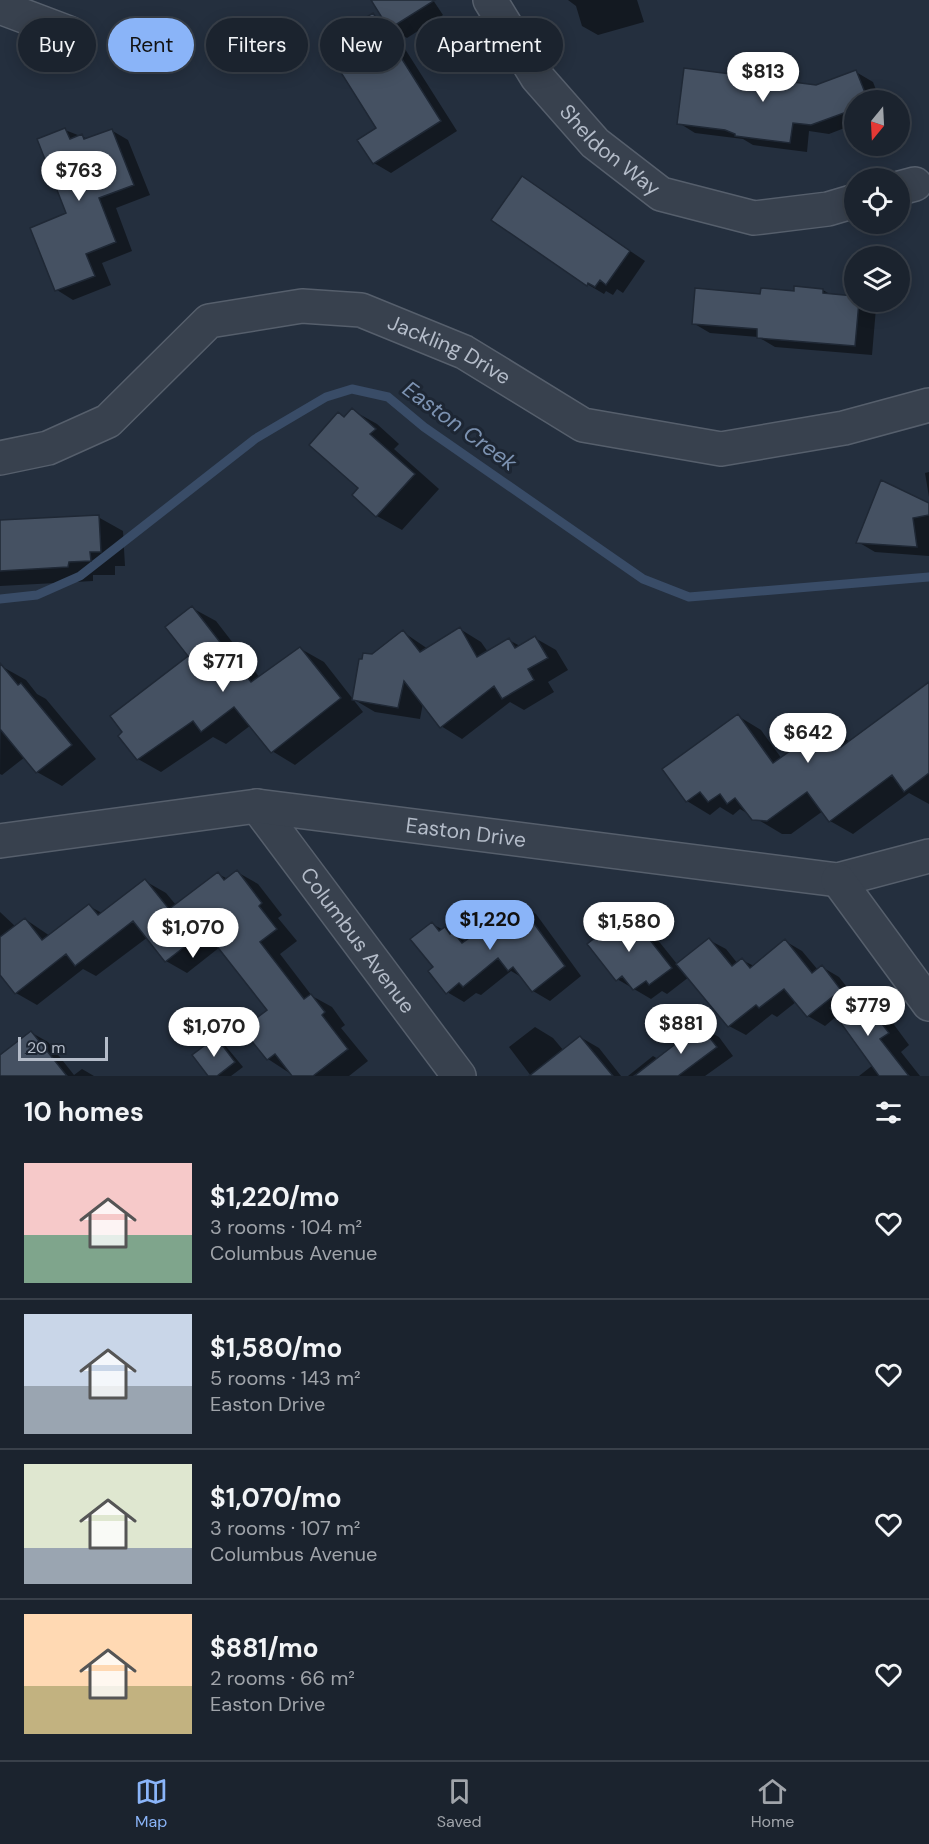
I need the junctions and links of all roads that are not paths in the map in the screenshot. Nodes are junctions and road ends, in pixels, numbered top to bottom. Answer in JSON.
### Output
{"nodes":[{"id":1,"x":490,"y":0,"type":"edge"},
{"id":2,"x":0,"y":7,"type":"edge"},
{"id":3,"x":29,"y":18,"type":"edge"},
{"id":4,"x":844,"y":204,"type":"edge"},
{"id":5,"x":929,"y":405,"type":"edge"},
{"id":6,"x":0,"y":458,"type":"edge"},
{"id":7,"x":257,"y":806,"type":"junction"},
{"id":8,"x":0,"y":841,"type":"edge"},
{"id":9,"x":929,"y":856,"type":"edge"},
{"id":10,"x":838,"y":880,"type":"junction"},
{"id":11,"x":929,"y":1004,"type":"edge"},
{"id":12,"x":459,"y":1076,"type":"edge"}],
"edges":[{"from":1,"to":4,"type":"street","name":"Sheldon Way"},
{"from":2,"to":3,"type":"street"},
{"from":5,"to":6,"type":"street","name":"Jackling Drive"},
{"from":7,"to":8,"type":"street","name":"Easton Drive"},
{"from":7,"to":10,"type":"street","name":"Easton Drive"},
{"from":7,"to":12,"type":"street","name":"Columbus Avenue"},
{"from":9,"to":10,"type":"street","name":"Easton Drive"},
{"from":10,"to":11,"type":"street"}]}
